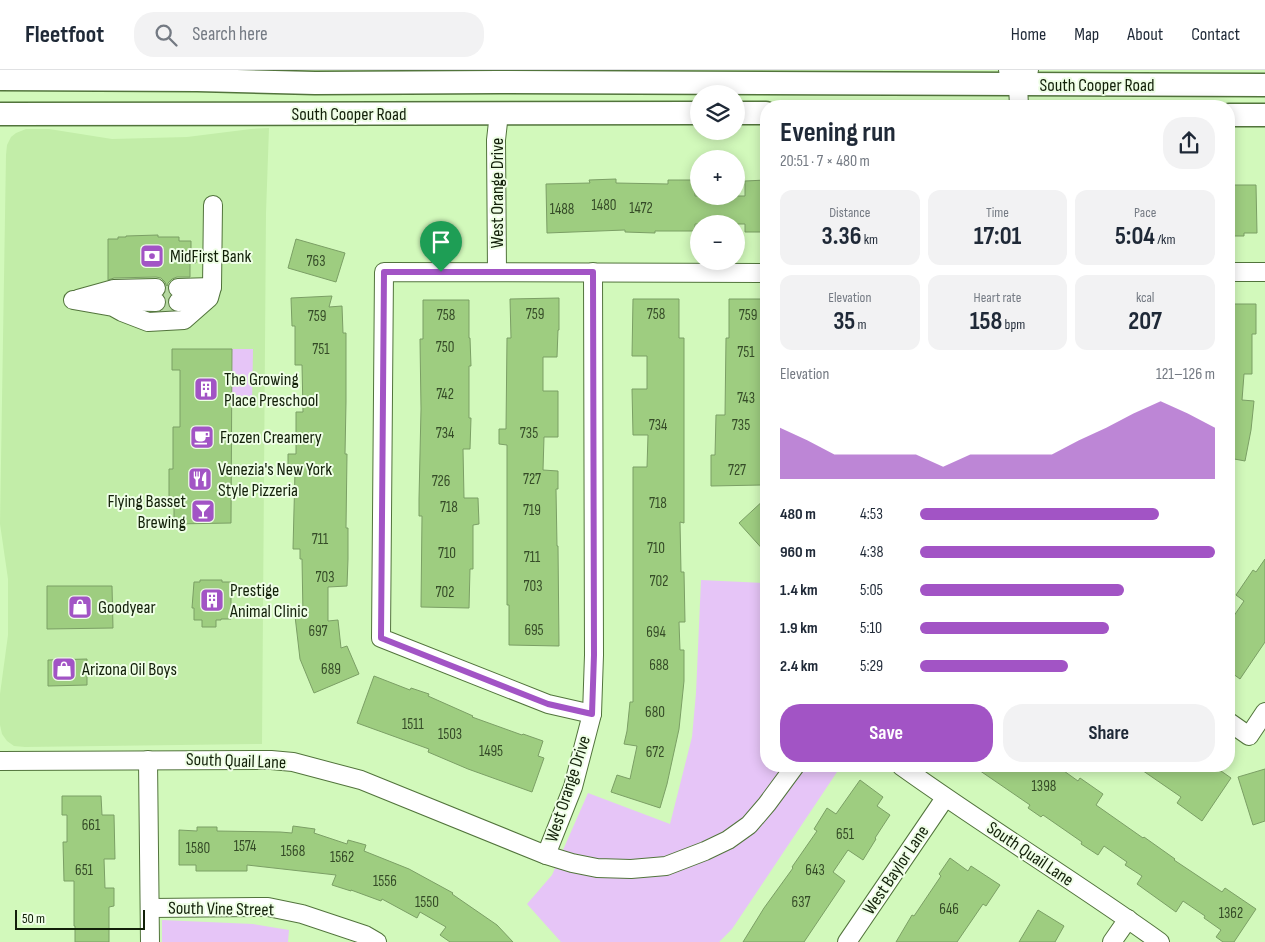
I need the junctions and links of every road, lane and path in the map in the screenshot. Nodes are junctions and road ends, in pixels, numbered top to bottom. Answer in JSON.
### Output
{"nodes":[{"id":1,"x":0,"y":79,"type":"edge"},
{"id":2,"x":499,"y":82,"type":"junction"},
{"id":3,"x":1019,"y":83,"type":"edge"},
{"id":4,"x":1265,"y":85,"type":"edge"},
{"id":5,"x":499,"y":113,"type":"junction"},
{"id":6,"x":690,"y":113,"type":"edge"},
{"id":7,"x":745,"y":113,"type":"edge"},
{"id":8,"x":760,"y":113,"type":"edge"},
{"id":9,"x":0,"y":114,"type":"edge"},
{"id":10,"x":1235,"y":115,"type":"edge"},
{"id":11,"x":1265,"y":115,"type":"edge"},
{"id":12,"x":213,"y":205,"type":"dead end"},
{"id":13,"x":497,"y":272,"type":"junction"},
{"id":14,"x":593,"y":272,"type":"junction"},
{"id":15,"x":1235,"y":272,"type":"edge"},
{"id":16,"x":1265,"y":272,"type":"edge"},
{"id":17,"x":760,"y":273,"type":"edge"},
{"id":18,"x":122,"y":312,"type":"junction"},
{"id":19,"x":1265,"y":712,"type":"edge"},
{"id":20,"x":592,"y":714,"type":"junction"},
{"id":21,"x":1235,"y":726,"type":"edge"},
{"id":22,"x":148,"y":760,"type":"junction"},
{"id":23,"x":0,"y":761,"type":"edge"},
{"id":24,"x":791,"y":772,"type":"edge"},
{"id":25,"x":909,"y":772,"type":"edge"},
{"id":26,"x":945,"y":798,"type":"junction"},
{"id":27,"x":546,"y":855,"type":"junction"},
{"id":28,"x":150,"y":908,"type":"junction"},
{"id":29,"x":1128,"y":919,"type":"junction"},
{"id":30,"x":150,"y":942,"type":"edge"},
{"id":31,"x":377,"y":942,"type":"edge"},
{"id":32,"x":847,"y":942,"type":"edge"},
{"id":33,"x":1112,"y":942,"type":"edge"},
{"id":34,"x":1160,"y":942,"type":"edge"}],
"edges":[{"from":1,"to":2,"type":"main road","name":"South Cooper Road"},
{"from":2,"to":3,"type":"main road","name":"South Cooper Road"},
{"from":2,"to":5,"type":"main road"},
{"from":3,"to":4,"type":"main road","name":"South Cooper Road"},
{"from":5,"to":6,"type":"main road","name":"South Cooper Road"},
{"from":5,"to":9,"type":"main road","name":"South Cooper Road"},
{"from":5,"to":13,"type":"street","name":"West Orange Drive"},
{"from":7,"to":8,"type":"main road"},
{"from":10,"to":11,"type":"main road"},
{"from":12,"to":18,"type":"street"},
{"from":13,"to":14,"type":"street"},
{"from":13,"to":20,"type":"street"},
{"from":14,"to":17,"type":"street"},
{"from":14,"to":20,"type":"street","name":"West Orange Drive"},
{"from":15,"to":16,"type":"street"},
{"from":18,"to":18,"type":"street"},
{"from":19,"to":21,"type":"street"},
{"from":20,"to":27,"type":"street","name":"West Orange Drive"},
{"from":22,"to":23,"type":"street","name":"South Quail Lane"},
{"from":22,"to":27,"type":"street","name":"South Quail Lane"},
{"from":22,"to":28,"type":"street"},
{"from":24,"to":27,"type":"street","name":"South Quail Lane"},
{"from":25,"to":26,"type":"street","name":"South Quail Lane"},
{"from":26,"to":29,"type":"street","name":"South Quail Lane"},
{"from":26,"to":32,"type":"street","name":"West Baylor Lane"},
{"from":28,"to":30,"type":"street"},
{"from":28,"to":31,"type":"street","name":"South Vine Street"},
{"from":29,"to":33,"type":"street"},
{"from":29,"to":34,"type":"street","name":"South Quail Lane"}]}
